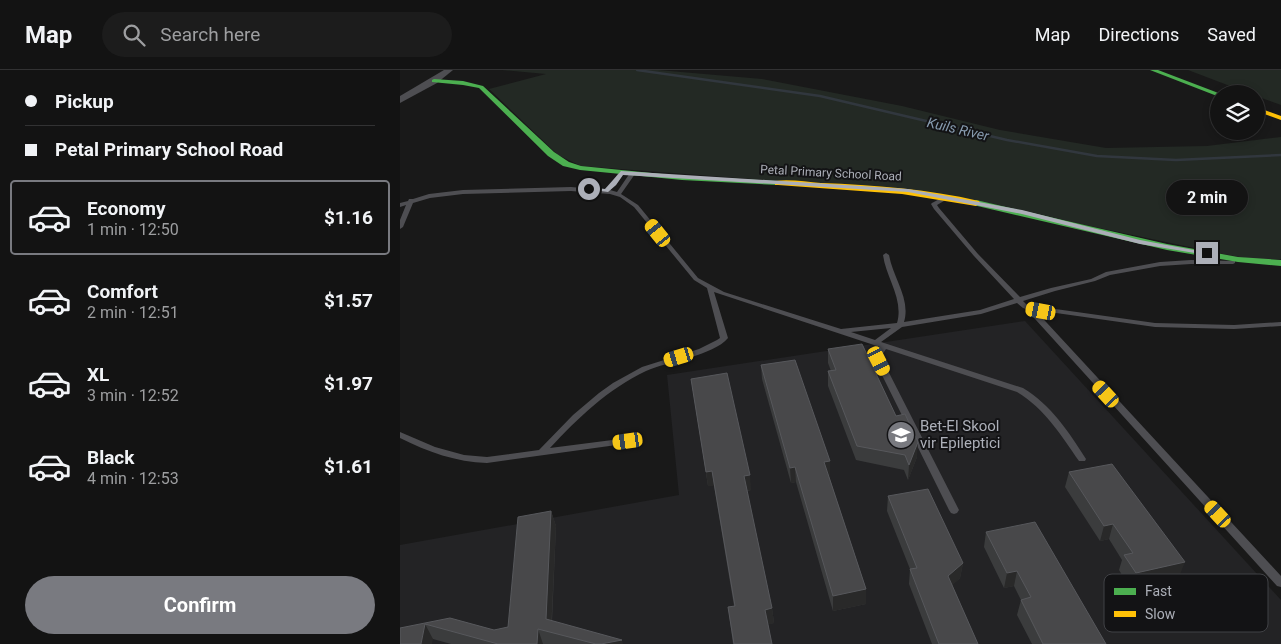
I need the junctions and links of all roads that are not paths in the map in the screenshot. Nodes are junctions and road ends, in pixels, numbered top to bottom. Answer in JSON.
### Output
{"nodes":[{"id":1,"x":450,"y":70,"type":"edge"},
{"id":2,"x":1153,"y":70,"type":"edge"},
{"id":3,"x":1173,"y":70,"type":"edge"},
{"id":4,"x":434,"y":81,"type":"junction"},
{"id":5,"x":1210,"y":87,"type":"edge"},
{"id":6,"x":1210,"y":89,"type":"edge"},
{"id":7,"x":400,"y":100,"type":"edge"},
{"id":8,"x":1265,"y":104,"type":"edge"},
{"id":9,"x":1281,"y":110,"type":"edge"},
{"id":10,"x":1265,"y":112,"type":"edge"},
{"id":11,"x":1281,"y":118,"type":"edge"},
{"id":12,"x":627,"y":174,"type":"junction"},
{"id":13,"x":606,"y":191,"type":"junction"},
{"id":14,"x":618,"y":194,"type":"junction"},
{"id":15,"x":947,"y":197,"type":"junction"},
{"id":16,"x":411,"y":200,"type":"junction"},
{"id":17,"x":400,"y":205,"type":"edge"},
{"id":18,"x":400,"y":228,"type":"edge"},
{"id":19,"x":886,"y":255,"type":"dead end"},
{"id":20,"x":1258,"y":263,"type":"junction"},
{"id":21,"x":1281,"y":263,"type":"edge"},
{"id":22,"x":710,"y":288,"type":"junction"},
{"id":23,"x":1018,"y":302,"type":"junction"},
{"id":24,"x":1029,"y":308,"type":"junction"},
{"id":25,"x":1281,"y":324,"type":"edge"},
{"id":26,"x":900,"y":325,"type":"junction"},
{"id":27,"x":842,"y":332,"type":"junction"},
{"id":28,"x":880,"y":344,"type":"junction"},
{"id":29,"x":400,"y":435,"type":"edge"},
{"id":30,"x":628,"y":441,"type":"dead end"},
{"id":31,"x":541,"y":453,"type":"junction"},
{"id":32,"x":1082,"y":460,"type":"dead end"},
{"id":33,"x":954,"y":510,"type":"dead end"},
{"id":34,"x":1281,"y":583,"type":"edge"}],
"edges":[{"from":1,"to":4,"type":"street"},
{"from":2,"to":6,"type":"street"},
{"from":3,"to":5,"type":"street"},
{"from":4,"to":7,"type":"street"},
{"from":4,"to":12,"type":"street","name":"Petal Primary School Road"},
{"from":8,"to":9,"type":"street"},
{"from":10,"to":11,"type":"street"},
{"from":12,"to":13,"type":"lane"},
{"from":12,"to":14,"type":"lane"},
{"from":12,"to":15,"type":"street","name":"Petal Primary School Road"},
{"from":13,"to":14,"type":"lane"},
{"from":13,"to":16,"type":"lane"},
{"from":14,"to":22,"type":"lane"},
{"from":15,"to":20,"type":"street","name":"Petal Primary School Road"},
{"from":15,"to":23,"type":"lane"},
{"from":16,"to":17,"type":"lane"},
{"from":16,"to":18,"type":"lane"},
{"from":19,"to":26,"type":"lane"},
{"from":20,"to":21,"type":"street","name":"Petal Primary School Road"},
{"from":20,"to":23,"type":"lane"},
{"from":22,"to":27,"type":"lane"},
{"from":22,"to":31,"type":"lane"},
{"from":23,"to":24,"type":"lane"},
{"from":23,"to":26,"type":"lane"},
{"from":24,"to":25,"type":"lane"},
{"from":24,"to":34,"type":"lane"},
{"from":26,"to":27,"type":"lane"},
{"from":26,"to":28,"type":"lane"},
{"from":27,"to":28,"type":"lane"},
{"from":28,"to":32,"type":"lane"},
{"from":28,"to":33,"type":"lane"},
{"from":29,"to":31,"type":"lane"},
{"from":30,"to":31,"type":"lane"}]}
